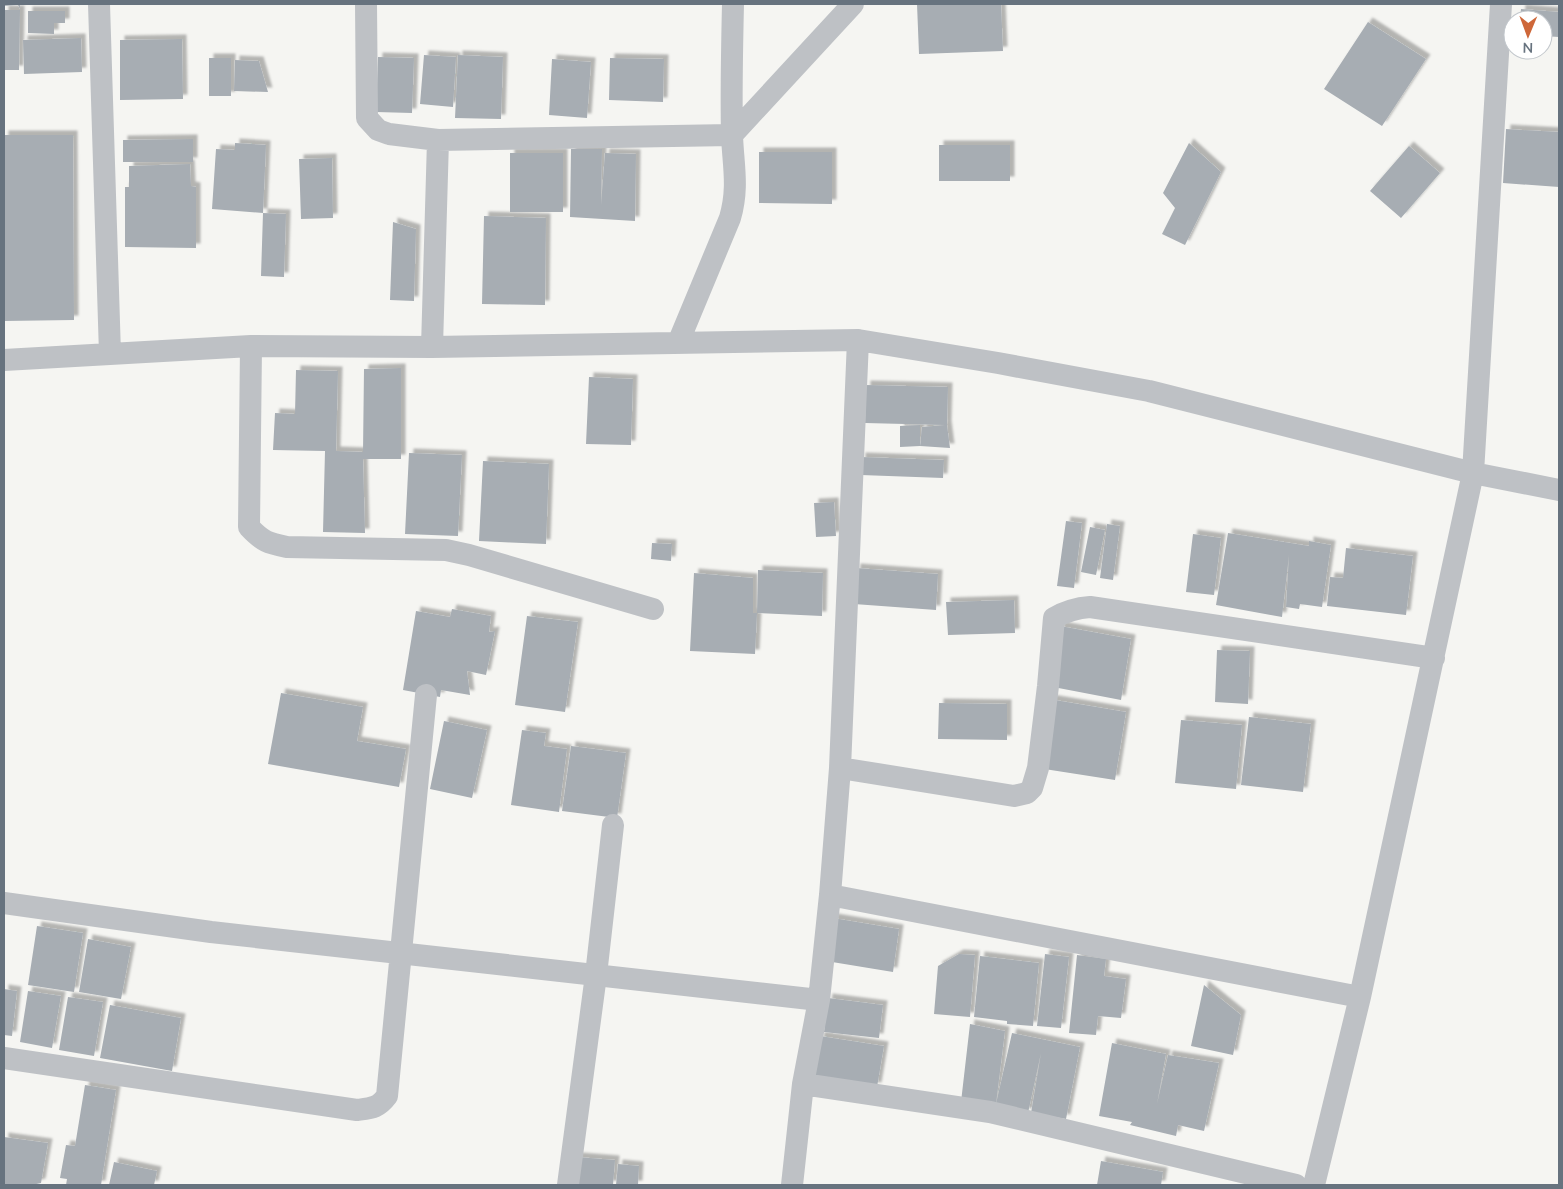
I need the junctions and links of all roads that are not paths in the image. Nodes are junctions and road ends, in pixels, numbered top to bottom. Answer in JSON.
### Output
{"nodes":[{"id":1,"x":100,"y":4,"type":"edge"},
{"id":2,"x":366,"y":4,"type":"edge"},
{"id":3,"x":733,"y":4,"type":"edge"},
{"id":4,"x":853,"y":4,"type":"edge"},
{"id":5,"x":1501,"y":4,"type":"edge"},
{"id":6,"x":732,"y":135,"type":"junction"},
{"id":7,"x":438,"y":140,"type":"junction"},
{"id":8,"x":858,"y":340,"type":"junction"},
{"id":9,"x":678,"y":343,"type":"junction"},
{"id":10,"x":251,"y":346,"type":"junction"},
{"id":11,"x":432,"y":346,"type":"junction"},
{"id":12,"x":110,"y":354,"type":"junction"},
{"id":13,"x":4,"y":360,"type":"edge"},
{"id":14,"x":1473,"y":473,"type":"junction"},
{"id":15,"x":1559,"y":490,"type":"edge"},
{"id":16,"x":653,"y":609,"type":"dead end"},
{"id":17,"x":1434,"y":658,"type":"junction"},
{"id":18,"x":426,"y":695,"type":"dead end"},
{"id":19,"x":840,"y":768,"type":"junction"},
{"id":20,"x":613,"y":825,"type":"dead end"},
{"id":21,"x":830,"y":895,"type":"junction"},
{"id":22,"x":4,"y":903,"type":"edge"},
{"id":23,"x":400,"y":953,"type":"junction"},
{"id":24,"x":596,"y":975,"type":"junction"},
{"id":25,"x":1360,"y":997,"type":"junction"},
{"id":26,"x":819,"y":1000,"type":"junction"},
{"id":27,"x":4,"y":1058,"type":"edge"},
{"id":28,"x":803,"y":1084,"type":"junction"},
{"id":29,"x":568,"y":1185,"type":"edge"},
{"id":30,"x":792,"y":1185,"type":"edge"},
{"id":31,"x":1296,"y":1185,"type":"edge"},
{"id":32,"x":1314,"y":1185,"type":"edge"}],
"edges":[{"from":1,"to":12,"type":"street"},
{"from":2,"to":7,"type":"street"},
{"from":3,"to":6,"type":"street"},
{"from":4,"to":6,"type":"street"},
{"from":5,"to":14,"type":"street"},
{"from":6,"to":7,"type":"street"},
{"from":6,"to":9,"type":"street"},
{"from":7,"to":11,"type":"street"},
{"from":8,"to":9,"type":"street"},
{"from":8,"to":14,"type":"street"},
{"from":8,"to":19,"type":"street"},
{"from":9,"to":11,"type":"street"},
{"from":10,"to":11,"type":"street"},
{"from":10,"to":12,"type":"street"},
{"from":10,"to":16,"type":"street"},
{"from":12,"to":13,"type":"street"},
{"from":14,"to":15,"type":"street"},
{"from":14,"to":17,"type":"street"},
{"from":17,"to":19,"type":"street"},
{"from":17,"to":25,"type":"street"},
{"from":18,"to":23,"type":"street"},
{"from":19,"to":21,"type":"street"},
{"from":20,"to":24,"type":"street"},
{"from":21,"to":25,"type":"street"},
{"from":21,"to":26,"type":"street"},
{"from":22,"to":23,"type":"street"},
{"from":23,"to":24,"type":"street"},
{"from":23,"to":27,"type":"street"},
{"from":24,"to":26,"type":"street"},
{"from":24,"to":29,"type":"street"},
{"from":25,"to":32,"type":"street"},
{"from":26,"to":28,"type":"street"},
{"from":28,"to":30,"type":"street"},
{"from":28,"to":31,"type":"street"}]}
